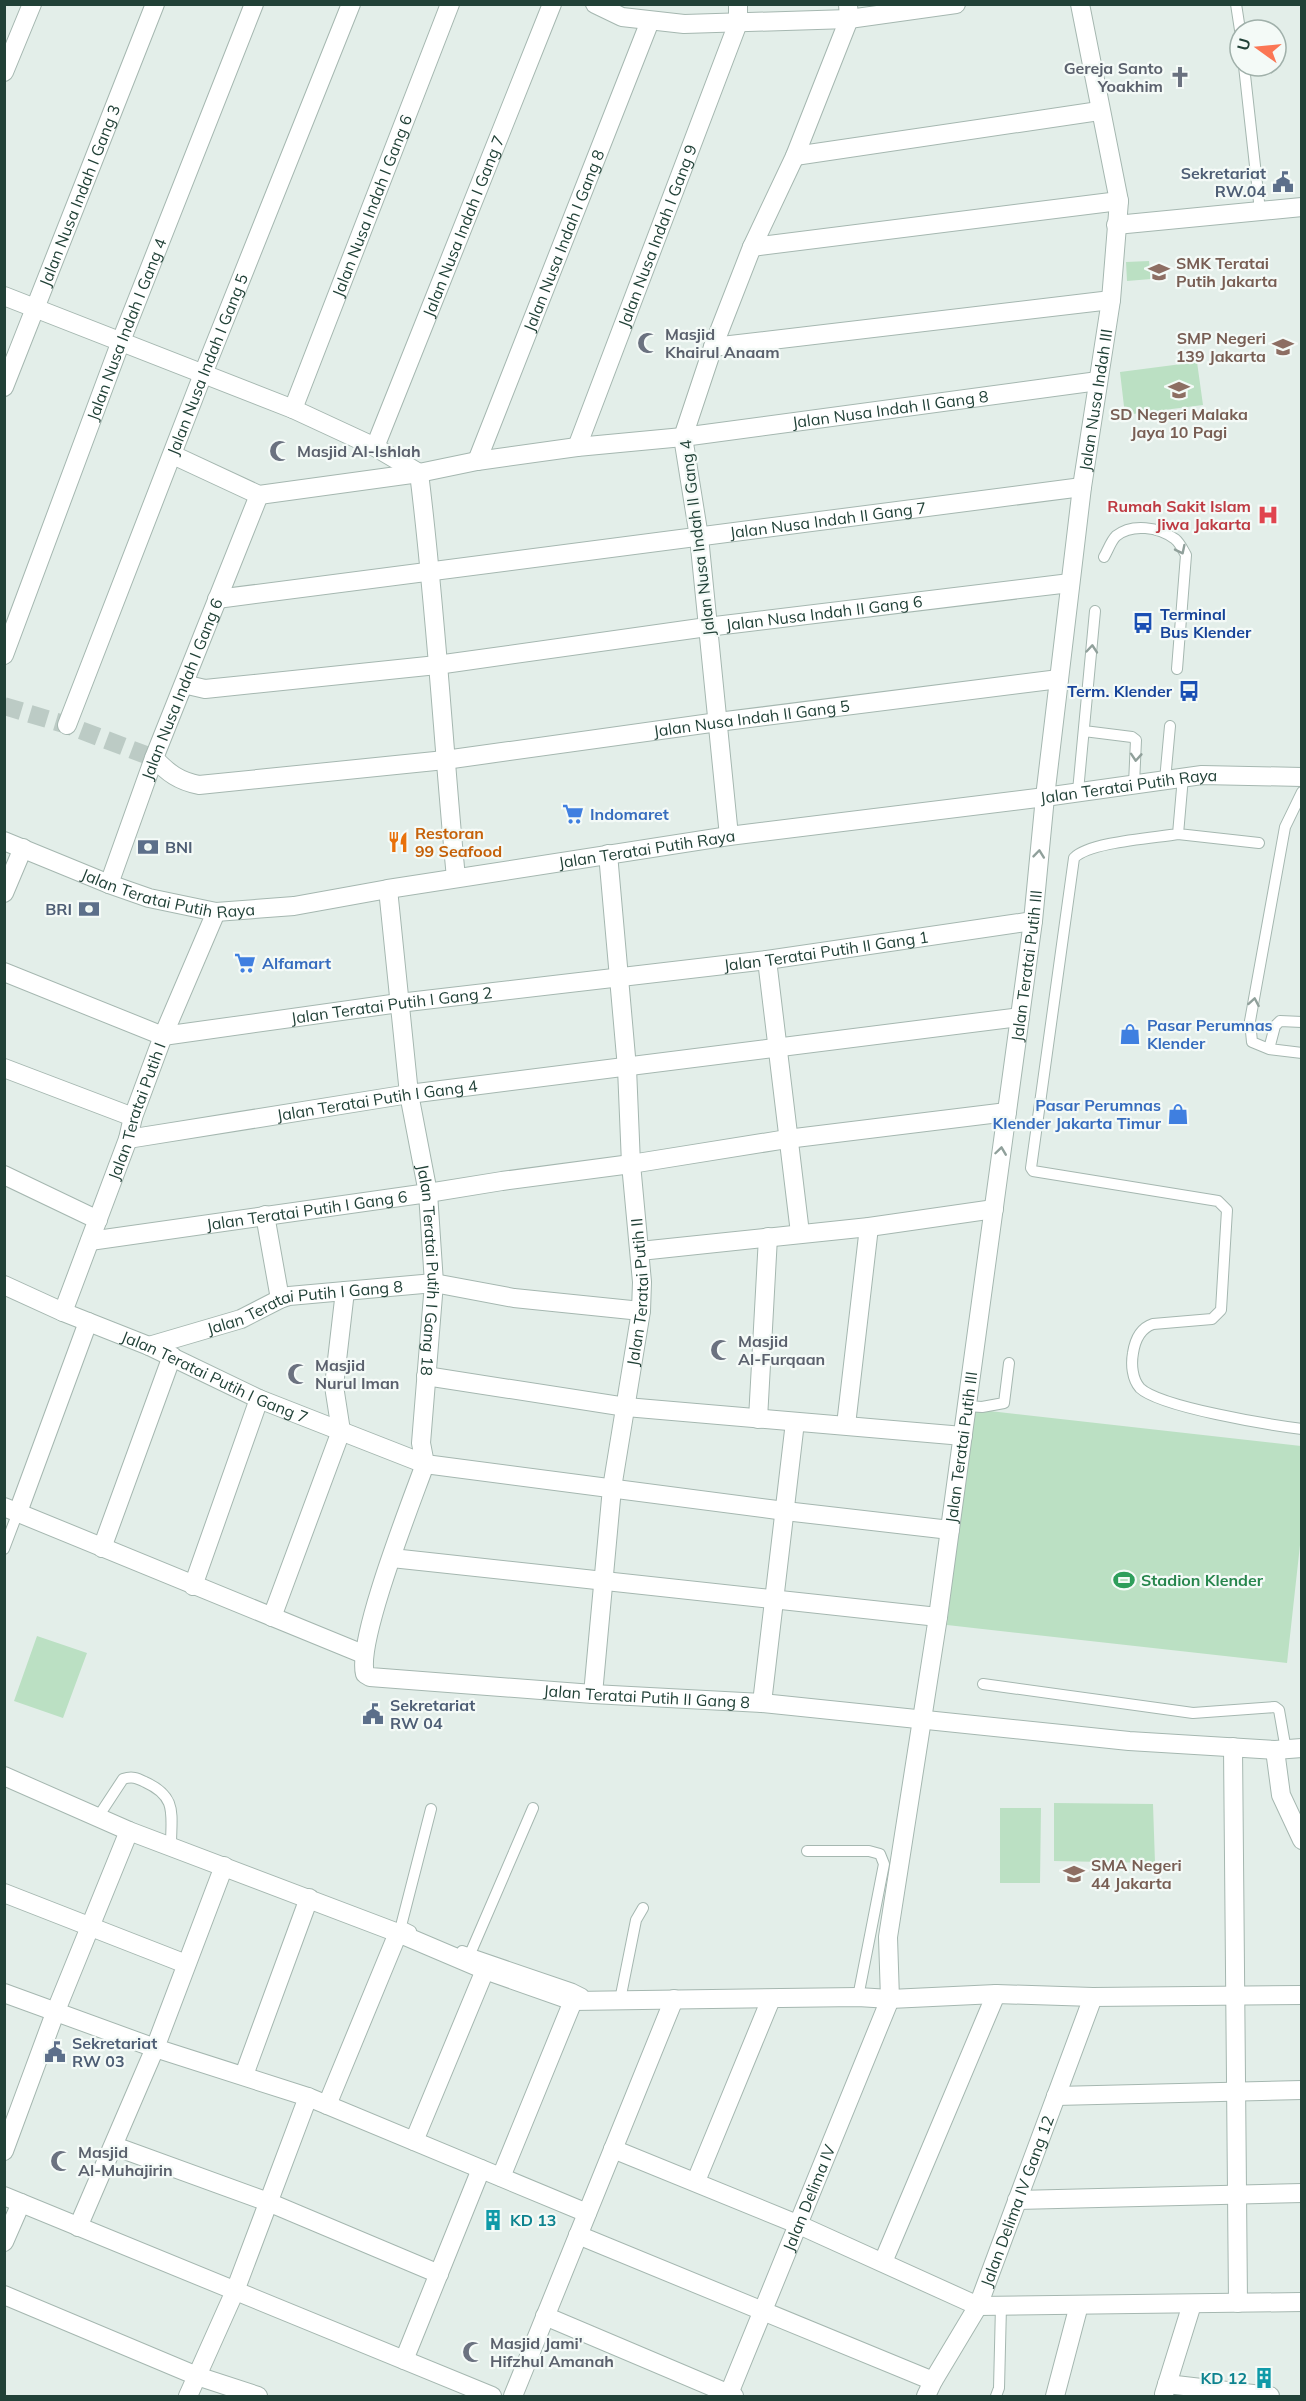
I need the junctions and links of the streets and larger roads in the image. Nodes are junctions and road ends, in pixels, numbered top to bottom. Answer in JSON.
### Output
{"nodes":[{"id":1,"x":32,"y":4,"type":"edge"},
{"id":2,"x":154,"y":4,"type":"edge"},
{"id":3,"x":254,"y":4,"type":"edge"},
{"id":4,"x":351,"y":4,"type":"edge"},
{"id":5,"x":450,"y":4,"type":"edge"},
{"id":6,"x":552,"y":4,"type":"edge"},
{"id":7,"x":595,"y":4,"type":"edge"},
{"id":8,"x":738,"y":4,"type":"edge"},
{"id":9,"x":956,"y":4,"type":"edge"},
{"id":10,"x":1080,"y":4,"type":"edge"},
{"id":11,"x":935,"y":5,"type":"edge"},
{"id":12,"x":848,"y":12,"type":"edge"},
{"id":13,"x":650,"y":21,"type":"junction"},
{"id":14,"x":738,"y":23,"type":"junction"},
{"id":15,"x":4,"y":72,"type":"edge"},
{"id":16,"x":1099,"y":111,"type":"junction"},
{"id":17,"x":795,"y":156,"type":"junction"},
{"id":18,"x":1119,"y":201,"type":"junction"},
{"id":19,"x":1302,"y":207,"type":"edge"},
{"id":20,"x":1116,"y":225,"type":"junction"},
{"id":21,"x":752,"y":247,"type":"junction"},
{"id":22,"x":4,"y":296,"type":"edge"},
{"id":23,"x":1111,"y":300,"type":"junction"},
{"id":24,"x":36,"y":308,"type":"junction"},
{"id":25,"x":121,"y":340,"type":"junction"},
{"id":26,"x":713,"y":347,"type":"junction"},
{"id":27,"x":203,"y":374,"type":"junction"},
{"id":28,"x":1098,"y":381,"type":"junction"},
{"id":29,"x":4,"y":387,"type":"edge"},
{"id":30,"x":292,"y":409,"type":"junction"},
{"id":31,"x":683,"y":437,"type":"junction"},
{"id":32,"x":375,"y":447,"type":"junction"},
{"id":33,"x":577,"y":447,"type":"junction"},
{"id":34,"x":173,"y":455,"type":"junction"},
{"id":35,"x":477,"y":461,"type":"junction"},
{"id":36,"x":419,"y":473,"type":"junction"},
{"id":37,"x":1082,"y":488,"type":"junction"},
{"id":38,"x":260,"y":495,"type":"junction"},
{"id":39,"x":699,"y":537,"type":"junction"},
{"id":40,"x":432,"y":573,"type":"junction"},
{"id":41,"x":1070,"y":583,"type":"junction"},
{"id":42,"x":217,"y":599,"type":"junction"},
{"id":43,"x":707,"y":627,"type":"junction"},
{"id":44,"x":4,"y":655,"type":"edge"},
{"id":45,"x":437,"y":665,"type":"junction"},
{"id":46,"x":1059,"y":679,"type":"junction"},
{"id":47,"x":186,"y":681,"type":"junction"},
{"id":48,"x":718,"y":722,"type":"junction"},
{"id":49,"x":67,"y":725,"type":"dead end"},
{"id":50,"x":154,"y":758,"type":"junction"},
{"id":51,"x":445,"y":760,"type":"junction"},
{"id":52,"x":1302,"y":777,"type":"edge"},
{"id":53,"x":1045,"y":797,"type":"junction"},
{"id":54,"x":729,"y":836,"type":"junction"},
{"id":55,"x":4,"y":841,"type":"edge"},
{"id":56,"x":23,"y":848,"type":"junction"},
{"id":57,"x":608,"y":854,"type":"junction"},
{"id":58,"x":456,"y":878,"type":"junction"},
{"id":59,"x":108,"y":884,"type":"junction"},
{"id":60,"x":388,"y":888,"type":"junction"},
{"id":61,"x":4,"y":893,"type":"edge"},
{"id":62,"x":216,"y":912,"type":"junction"},
{"id":63,"x":1033,"y":921,"type":"junction"},
{"id":64,"x":767,"y":960,"type":"junction"},
{"id":65,"x":4,"y":972,"type":"edge"},
{"id":66,"x":620,"y":979,"type":"junction"},
{"id":67,"x":399,"y":1003,"type":"junction"},
{"id":68,"x":1020,"y":1017,"type":"junction"},
{"id":69,"x":163,"y":1036,"type":"junction"},
{"id":70,"x":776,"y":1049,"type":"junction"},
{"id":71,"x":4,"y":1068,"type":"edge"},
{"id":72,"x":627,"y":1068,"type":"junction"},
{"id":73,"x":409,"y":1094,"type":"junction"},
{"id":74,"x":1007,"y":1112,"type":"junction"},
{"id":75,"x":133,"y":1117,"type":"junction"},
{"id":76,"x":128,"y":1139,"type":"junction"},
{"id":77,"x":787,"y":1139,"type":"junction"},
{"id":78,"x":630,"y":1164,"type":"junction"},
{"id":79,"x":4,"y":1175,"type":"edge"},
{"id":80,"x":428,"y":1193,"type":"junction"},
{"id":81,"x":994,"y":1209,"type":"junction"},
{"id":82,"x":265,"y":1215,"type":"junction"},
{"id":83,"x":98,"y":1220,"type":"junction"},
{"id":84,"x":869,"y":1227,"type":"junction"},
{"id":85,"x":800,"y":1233,"type":"junction"},
{"id":86,"x":768,"y":1237,"type":"junction"},
{"id":87,"x":90,"y":1241,"type":"junction"},
{"id":88,"x":640,"y":1251,"type":"junction"},
{"id":89,"x":434,"y":1283,"type":"junction"},
{"id":90,"x":5,"y":1286,"type":"edge"},
{"id":91,"x":345,"y":1291,"type":"junction"},
{"id":92,"x":280,"y":1299,"type":"junction"},
{"id":93,"x":640,"y":1311,"type":"junction"},
{"id":94,"x":63,"y":1312,"type":"junction"},
{"id":95,"x":88,"y":1322,"type":"junction"},
{"id":96,"x":149,"y":1346,"type":"junction"},
{"id":97,"x":172,"y":1356,"type":"junction"},
{"id":98,"x":426,"y":1376,"type":"junction"},
{"id":99,"x":259,"y":1399,"type":"junction"},
{"id":100,"x":626,"y":1407,"type":"junction"},
{"id":101,"x":758,"y":1419,"type":"junction"},
{"id":102,"x":795,"y":1422,"type":"junction"},
{"id":103,"x":846,"y":1425,"type":"junction"},
{"id":104,"x":341,"y":1431,"type":"junction"},
{"id":105,"x":963,"y":1436,"type":"junction"},
{"id":106,"x":425,"y":1464,"type":"junction"},
{"id":107,"x":612,"y":1488,"type":"junction"},
{"id":108,"x":11,"y":1510,"type":"edge"},
{"id":109,"x":785,"y":1511,"type":"junction"},
{"id":110,"x":950,"y":1530,"type":"junction"},
{"id":111,"x":102,"y":1548,"type":"junction"},
{"id":112,"x":392,"y":1558,"type":"junction"},
{"id":113,"x":602,"y":1580,"type":"junction"},
{"id":114,"x":193,"y":1586,"type":"junction"},
{"id":115,"x":776,"y":1599,"type":"junction"},
{"id":116,"x":272,"y":1617,"type":"junction"},
{"id":117,"x":938,"y":1617,"type":"junction"},
{"id":118,"x":363,"y":1654,"type":"junction"},
{"id":119,"x":593,"y":1694,"type":"junction"},
{"id":120,"x":762,"y":1703,"type":"junction"},
{"id":121,"x":922,"y":1720,"type":"junction"},
{"id":122,"x":1233,"y":1747,"type":"junction"},
{"id":123,"x":1290,"y":1750,"type":"edge"},
{"id":124,"x":4,"y":1776,"type":"edge"},
{"id":125,"x":129,"y":1831,"type":"junction"},
{"id":126,"x":1302,"y":1840,"type":"edge"},
{"id":127,"x":224,"y":1866,"type":"junction"},
{"id":128,"x":4,"y":1893,"type":"edge"},
{"id":129,"x":309,"y":1899,"type":"junction"},
{"id":130,"x":90,"y":1927,"type":"junction"},
{"id":131,"x":398,"y":1933,"type":"junction"},
{"id":132,"x":186,"y":1964,"type":"junction"},
{"id":133,"x":485,"y":1970,"type":"junction"},
{"id":134,"x":4,"y":1993,"type":"edge"},
{"id":135,"x":996,"y":1994,"type":"junction"},
{"id":136,"x":1302,"y":1995,"type":"edge"},
{"id":137,"x":1235,"y":1996,"type":"junction"},
{"id":138,"x":1093,"y":1997,"type":"junction"},
{"id":139,"x":674,"y":1999,"type":"junction"},
{"id":140,"x":771,"y":1999,"type":"junction"},
{"id":141,"x":890,"y":1999,"type":"junction"},
{"id":142,"x":578,"y":2001,"type":"junction"},
{"id":143,"x":55,"y":2013,"type":"junction"},
{"id":144,"x":154,"y":2048,"type":"junction"},
{"id":145,"x":244,"y":2075,"type":"junction"},
{"id":146,"x":1302,"y":2090,"type":"edge"},
{"id":147,"x":1236,"y":2092,"type":"junction"},
{"id":148,"x":1056,"y":2096,"type":"junction"},
{"id":149,"x":308,"y":2097,"type":"junction"},
{"id":150,"x":12,"y":2102,"type":"edge"},
{"id":151,"x":327,"y":2104,"type":"junction"},
{"id":152,"x":414,"y":2141,"type":"junction"},
{"id":153,"x":114,"y":2146,"type":"junction"},
{"id":154,"x":613,"y":2149,"type":"junction"},
{"id":155,"x":4,"y":2151,"type":"edge"},
{"id":156,"x":481,"y":2169,"type":"junction"},
{"id":157,"x":501,"y":2177,"type":"junction"},
{"id":158,"x":696,"y":2181,"type":"junction"},
{"id":159,"x":1302,"y":2193,"type":"edge"},
{"id":160,"x":1237,"y":2194,"type":"junction"},
{"id":161,"x":13,"y":2200,"type":"edge"},
{"id":162,"x":1017,"y":2200,"type":"junction"},
{"id":163,"x":268,"y":2202,"type":"junction"},
{"id":164,"x":587,"y":2213,"type":"junction"},
{"id":165,"x":797,"y":2223,"type":"junction"},
{"id":166,"x":78,"y":2227,"type":"junction"},
{"id":167,"x":578,"y":2235,"type":"junction"},
{"id":168,"x":4,"y":2241,"type":"edge"},
{"id":169,"x":883,"y":2262,"type":"junction"},
{"id":170,"x":439,"y":2274,"type":"junction"},
{"id":171,"x":234,"y":2291,"type":"junction"},
{"id":172,"x":4,"y":2295,"type":"edge"},
{"id":173,"x":1302,"y":2302,"type":"edge"},
{"id":174,"x":1238,"y":2303,"type":"junction"},
{"id":175,"x":1192,"y":2304,"type":"junction"},
{"id":176,"x":1079,"y":2305,"type":"junction"},
{"id":177,"x":978,"y":2306,"type":"junction"},
{"id":178,"x":763,"y":2309,"type":"junction"},
{"id":179,"x":545,"y":2316,"type":"junction"},
{"id":180,"x":404,"y":2360,"type":"junction"},
{"id":181,"x":197,"y":2376,"type":"junction"},
{"id":182,"x":929,"y":2389,"type":"edge"},
{"id":183,"x":1165,"y":2390,"type":"edge"},
{"id":184,"x":730,"y":2396,"type":"edge"},
{"id":185,"x":188,"y":2397,"type":"edge"},
{"id":186,"x":258,"y":2397,"type":"edge"},
{"id":187,"x":492,"y":2397,"type":"edge"},
{"id":188,"x":513,"y":2397,"type":"edge"},
{"id":189,"x":1055,"y":2397,"type":"edge"},
{"id":190,"x":1270,"y":2397,"type":"edge"}],
"edges":[{"from":1,"to":15,"type":"street"},
{"from":2,"to":24,"type":"street","name":"Jalan Nusa Indah I Gang 3"},
{"from":3,"to":25,"type":"street","name":"Jalan Nusa Indah I Gang 4"},
{"from":4,"to":27,"type":"street","name":"Jalan Nusa Indah I Gang 5"},
{"from":5,"to":30,"type":"street","name":"Jalan Nusa Indah I Gang 6"},
{"from":6,"to":32,"type":"street","name":"Jalan Nusa Indah I Gang 7"},
{"from":7,"to":13,"type":"street"},
{"from":8,"to":14,"type":"street"},
{"from":9,"to":11,"type":"street"},
{"from":10,"to":16,"type":"street","name":"Jalan Nusa Indah III"},
{"from":11,"to":12,"type":"street"},
{"from":12,"to":14,"type":"street"},
{"from":12,"to":17,"type":"street","name":"Jalan Nusa Indah II Gang 4"},
{"from":13,"to":14,"type":"street"},
{"from":13,"to":35,"type":"street","name":"Jalan Nusa Indah I Gang 8"},
{"from":14,"to":33,"type":"street","name":"Jalan Nusa Indah I Gang 9"},
{"from":16,"to":17,"type":"street"},
{"from":16,"to":18,"type":"street","name":"Jalan Nusa Indah III"},
{"from":17,"to":21,"type":"street","name":"Jalan Nusa Indah II Gang 4"},
{"from":18,"to":20,"type":"street","name":"Jalan Nusa Indah III"},
{"from":18,"to":21,"type":"street"},
{"from":19,"to":20,"type":"street"},
{"from":20,"to":23,"type":"street","name":"Jalan Nusa Indah III"},
{"from":21,"to":26,"type":"street","name":"Jalan Nusa Indah II Gang 4"},
{"from":22,"to":24,"type":"street"},
{"from":23,"to":26,"type":"street"},
{"from":23,"to":28,"type":"street","name":"Jalan Nusa Indah III"},
{"from":24,"to":25,"type":"street"},
{"from":24,"to":29,"type":"street","name":"Jalan Nusa Indah I Gang 3"},
{"from":25,"to":27,"type":"street"},
{"from":25,"to":44,"type":"street","name":"Jalan Nusa Indah I Gang 4"},
{"from":26,"to":31,"type":"street","name":"Jalan Nusa Indah II Gang 4"},
{"from":27,"to":30,"type":"street"},
{"from":27,"to":34,"type":"street","name":"Jalan Nusa Indah I Gang 5"},
{"from":28,"to":31,"type":"street","name":"Jalan Nusa Indah II Gang 8"},
{"from":28,"to":37,"type":"street","name":"Jalan Nusa Indah III"},
{"from":30,"to":32,"type":"street"},
{"from":31,"to":33,"type":"street","name":"Jalan Nusa Indah II Gang 8"},
{"from":31,"to":39,"type":"street","name":"Jalan Nusa Indah II Gang 4"},
{"from":32,"to":36,"type":"street"},
{"from":33,"to":35,"type":"street","name":"Jalan Nusa Indah II Gang 8"},
{"from":34,"to":38,"type":"street"},
{"from":34,"to":49,"type":"street","name":"Jalan Nusa Indah I Gang 5"},
{"from":35,"to":36,"type":"street","name":"Jalan Nusa Indah II Gang 8"},
{"from":36,"to":38,"type":"street","name":"Jalan Nusa Indah II Gang 8"},
{"from":36,"to":40,"type":"street"},
{"from":37,"to":39,"type":"street","name":"Jalan Nusa Indah II Gang 7"},
{"from":37,"to":41,"type":"street","name":"Jalan Nusa Indah III"},
{"from":38,"to":42,"type":"street","name":"Jalan Nusa Indah I Gang 6"},
{"from":39,"to":40,"type":"street","name":"Jalan Nusa Indah II Gang 7"},
{"from":39,"to":43,"type":"street","name":"Jalan Nusa Indah II Gang 4"},
{"from":40,"to":42,"type":"street","name":"Jalan Nusa Indah II Gang 7"},
{"from":40,"to":45,"type":"street"},
{"from":41,"to":43,"type":"street","name":"Jalan Nusa Indah II Gang 6"},
{"from":41,"to":46,"type":"street","name":"Jalan Nusa Indah III"},
{"from":42,"to":47,"type":"street","name":"Jalan Nusa Indah I Gang 6"},
{"from":43,"to":45,"type":"street","name":"Jalan Nusa Indah II Gang 6"},
{"from":43,"to":48,"type":"street","name":"Jalan Nusa Indah II Gang 4"},
{"from":45,"to":47,"type":"street","name":"Jalan Nusa Indah II Gang 6"},
{"from":45,"to":51,"type":"street"},
{"from":46,"to":48,"type":"street","name":"Jalan Nusa Indah II Gang 5"},
{"from":46,"to":53,"type":"street","name":"Jalan Nusa Indah III"},
{"from":47,"to":50,"type":"street","name":"Jalan Nusa Indah I Gang 6"},
{"from":48,"to":51,"type":"street","name":"Jalan Nusa Indah II Gang 5"},
{"from":48,"to":54,"type":"street","name":"Jalan Nusa Indah II Gang 4"},
{"from":50,"to":51,"type":"street","name":"Jalan Nusa Indah II Gang 5"},
{"from":50,"to":59,"type":"street","name":"Jalan Nusa Indah I Gang 6"},
{"from":51,"to":58,"type":"street"},
{"from":52,"to":53,"type":"street","name":"Jalan Teratai Putih Raya"},
{"from":53,"to":54,"type":"street","name":"Jalan Teratai Putih Raya"},
{"from":63,"to":53,"type":"street","name":"Jalan Teratai Putih III","one_way":true},
{"from":54,"to":57,"type":"street","name":"Jalan Teratai Putih Raya"},
{"from":55,"to":56,"type":"street","name":"Jalan Teratai Putih Raya"},
{"from":56,"to":59,"type":"street","name":"Jalan Teratai Putih Raya"},
{"from":56,"to":61,"type":"street"},
{"from":57,"to":58,"type":"street","name":"Jalan Teratai Putih Raya"},
{"from":57,"to":66,"type":"street","name":"Jalan Teratai Putih II"},
{"from":58,"to":60,"type":"street","name":"Jalan Teratai Putih Raya"},
{"from":59,"to":62,"type":"street","name":"Jalan Teratai Putih Raya"},
{"from":60,"to":62,"type":"street","name":"Jalan Teratai Putih Raya"},
{"from":60,"to":67,"type":"street","name":"Jalan Teratai Putih I Gang 18"},
{"from":62,"to":69,"type":"street","name":"Jalan Teratai Putih I"},
{"from":63,"to":64,"type":"street","name":"Jalan Teratai Putih II Gang 1"},
{"from":63,"to":68,"type":"street","name":"Jalan Teratai Putih III"},
{"from":64,"to":66,"type":"street","name":"Jalan Teratai Putih II Gang 1"},
{"from":64,"to":70,"type":"street"},
{"from":65,"to":69,"type":"street"},
{"from":66,"to":67,"type":"street","name":"Jalan Teratai Putih I Gang 2"},
{"from":66,"to":72,"type":"street","name":"Jalan Teratai Putih II"},
{"from":67,"to":69,"type":"street","name":"Jalan Teratai Putih I Gang 2"},
{"from":67,"to":73,"type":"street","name":"Jalan Teratai Putih I Gang 18"},
{"from":68,"to":70,"type":"street","name":"Jalan Teratai Putih I Gang 4"},
{"from":68,"to":74,"type":"street","name":"Jalan Teratai Putih III"},
{"from":69,"to":75,"type":"street","name":"Jalan Teratai Putih I"},
{"from":70,"to":72,"type":"street","name":"Jalan Teratai Putih I Gang 4"},
{"from":70,"to":77,"type":"street"},
{"from":71,"to":75,"type":"street"},
{"from":72,"to":73,"type":"street","name":"Jalan Teratai Putih I Gang 4"},
{"from":72,"to":78,"type":"street","name":"Jalan Teratai Putih II"},
{"from":73,"to":76,"type":"street","name":"Jalan Teratai Putih I Gang 4"},
{"from":73,"to":80,"type":"street","name":"Jalan Teratai Putih I Gang 18"},
{"from":74,"to":77,"type":"street","name":"Jalan Teratai Putih I Gang 6"},
{"from":81,"to":74,"type":"street","name":"Jalan Teratai Putih III","one_way":true},
{"from":75,"to":76,"type":"street","name":"Jalan Teratai Putih I"},
{"from":76,"to":83,"type":"street","name":"Jalan Teratai Putih I"},
{"from":77,"to":78,"type":"street","name":"Jalan Teratai Putih I Gang 6"},
{"from":77,"to":85,"type":"street"},
{"from":78,"to":80,"type":"street","name":"Jalan Teratai Putih I Gang 6"},
{"from":78,"to":88,"type":"street","name":"Jalan Teratai Putih II"},
{"from":79,"to":83,"type":"street"},
{"from":80,"to":82,"type":"street","name":"Jalan Teratai Putih I Gang 6"},
{"from":80,"to":89,"type":"street","name":"Jalan Teratai Putih I Gang 18"},
{"from":81,"to":84,"type":"street"},
{"from":81,"to":105,"type":"street","name":"Jalan Teratai Putih III"},
{"from":82,"to":87,"type":"street","name":"Jalan Teratai Putih I Gang 6"},
{"from":82,"to":92,"type":"street"},
{"from":83,"to":87,"type":"street","name":"Jalan Teratai Putih I"},
{"from":84,"to":85,"type":"street"},
{"from":84,"to":103,"type":"street"},
{"from":85,"to":86,"type":"street"},
{"from":86,"to":88,"type":"street"},
{"from":86,"to":101,"type":"street"},
{"from":87,"to":94,"type":"street","name":"Jalan Teratai Putih I"},
{"from":88,"to":93,"type":"street","name":"Jalan Teratai Putih II"},
{"from":89,"to":91,"type":"street","name":"Jalan Teratai Putih I Gang 8"},
{"from":89,"to":93,"type":"street","name":"Jalan Teratai Putih I Gang 8"},
{"from":89,"to":98,"type":"street","name":"Jalan Teratai Putih I Gang 18"},
{"from":90,"to":94,"type":"street","name":"Jalan Teratai Putih I Gang 7"},
{"from":91,"to":92,"type":"street","name":"Jalan Teratai Putih I Gang 8"},
{"from":91,"to":104,"type":"street"},
{"from":92,"to":96,"type":"street","name":"Jalan Teratai Putih I Gang 8"},
{"from":93,"to":100,"type":"street","name":"Jalan Teratai Putih II"},
{"from":94,"to":95,"type":"street","name":"Jalan Teratai Putih I Gang 7"},
{"from":95,"to":96,"type":"street","name":"Jalan Teratai Putih I Gang 7"},
{"from":95,"to":108,"type":"street"},
{"from":96,"to":97,"type":"street","name":"Jalan Teratai Putih I Gang 7"},
{"from":97,"to":99,"type":"street","name":"Jalan Teratai Putih I Gang 7"},
{"from":97,"to":111,"type":"street"},
{"from":98,"to":100,"type":"street"},
{"from":98,"to":106,"type":"street","name":"Jalan Teratai Putih I Gang 18"},
{"from":99,"to":104,"type":"street","name":"Jalan Teratai Putih I Gang 7"},
{"from":99,"to":114,"type":"street"},
{"from":100,"to":101,"type":"street"},
{"from":100,"to":107,"type":"street","name":"Jalan Teratai Putih II"},
{"from":101,"to":102,"type":"street"},
{"from":102,"to":103,"type":"street"},
{"from":102,"to":109,"type":"street"},
{"from":103,"to":105,"type":"street"},
{"from":104,"to":106,"type":"street","name":"Jalan Teratai Putih I Gang 7"},
{"from":104,"to":116,"type":"street"},
{"from":105,"to":110,"type":"street","name":"Jalan Teratai Putih III"},
{"from":106,"to":107,"type":"street","name":"Jalan Teratai Putih I Gang 7"},
{"from":106,"to":112,"type":"street","name":"Jalan Teratai Putih I Gang 18"},
{"from":107,"to":109,"type":"street","name":"Jalan Teratai Putih I Gang 7"},
{"from":107,"to":113,"type":"street","name":"Jalan Teratai Putih II"},
{"from":108,"to":111,"type":"street"},
{"from":109,"to":110,"type":"street","name":"Jalan Teratai Putih I Gang 7"},
{"from":109,"to":115,"type":"street"},
{"from":110,"to":117,"type":"street","name":"Jalan Teratai Putih III"},
{"from":111,"to":114,"type":"street"},
{"from":112,"to":113,"type":"street"},
{"from":112,"to":118,"type":"street","name":"Jalan Teratai Putih I Gang 18"},
{"from":113,"to":115,"type":"street"},
{"from":113,"to":119,"type":"street","name":"Jalan Teratai Putih II"},
{"from":114,"to":116,"type":"street"},
{"from":115,"to":117,"type":"street"},
{"from":115,"to":120,"type":"street"},
{"from":116,"to":118,"type":"street"},
{"from":117,"to":121,"type":"street","name":"Jalan Teratai Putih III"},
{"from":118,"to":119,"type":"street","name":"Jalan Teratai Putih II Gang 8"},
{"from":119,"to":120,"type":"street","name":"Jalan Teratai Putih II Gang 8"},
{"from":120,"to":121,"type":"street","name":"Jalan Teratai Putih II Gang 8"},
{"from":121,"to":122,"type":"street"},
{"from":121,"to":141,"type":"street","name":"Jalan Teratai Putih III"},
{"from":122,"to":123,"type":"street"},
{"from":122,"to":137,"type":"street"},
{"from":123,"to":126,"type":"street"},
{"from":124,"to":125,"type":"street"},
{"from":125,"to":127,"type":"street"},
{"from":125,"to":130,"type":"street"},
{"from":127,"to":129,"type":"street"},
{"from":127,"to":132,"type":"street"},
{"from":128,"to":130,"type":"street"},
{"from":129,"to":131,"type":"street"},
{"from":129,"to":145,"type":"street"},
{"from":130,"to":132,"type":"street"},
{"from":130,"to":143,"type":"street"},
{"from":131,"to":133,"type":"street"},
{"from":131,"to":151,"type":"street"},
{"from":132,"to":144,"type":"street"},
{"from":133,"to":142,"type":"street"},
{"from":133,"to":152,"type":"street"},
{"from":134,"to":143,"type":"street"},
{"from":135,"to":138,"type":"street"},
{"from":135,"to":141,"type":"street"},
{"from":135,"to":169,"type":"street"},
{"from":136,"to":137,"type":"street"},
{"from":137,"to":138,"type":"street"},
{"from":137,"to":147,"type":"street"},
{"from":138,"to":148,"type":"street","name":"Jalan Delima IV Gang 12"},
{"from":139,"to":140,"type":"street"},
{"from":139,"to":142,"type":"street"},
{"from":139,"to":154,"type":"street"},
{"from":140,"to":141,"type":"street"},
{"from":140,"to":158,"type":"street"},
{"from":141,"to":165,"type":"street","name":"Jalan Delima IV"},
{"from":142,"to":157,"type":"street"},
{"from":143,"to":144,"type":"street"},
{"from":143,"to":150,"type":"street"},
{"from":144,"to":145,"type":"street"},
{"from":144,"to":153,"type":"street"},
{"from":145,"to":149,"type":"street"},
{"from":146,"to":147,"type":"street"},
{"from":147,"to":148,"type":"street"},
{"from":147,"to":160,"type":"street"},
{"from":148,"to":162,"type":"street","name":"Jalan Delima IV Gang 12"},
{"from":149,"to":151,"type":"street"},
{"from":149,"to":163,"type":"street"},
{"from":150,"to":155,"type":"street"},
{"from":151,"to":152,"type":"street"},
{"from":152,"to":156,"type":"street"},
{"from":153,"to":163,"type":"street"},
{"from":153,"to":166,"type":"street"},
{"from":154,"to":158,"type":"street"},
{"from":154,"to":164,"type":"street"},
{"from":156,"to":157,"type":"street"},
{"from":156,"to":170,"type":"street"},
{"from":157,"to":164,"type":"street"},
{"from":158,"to":165,"type":"street"},
{"from":159,"to":160,"type":"street"},
{"from":160,"to":162,"type":"street"},
{"from":160,"to":174,"type":"street"},
{"from":161,"to":166,"type":"street"},
{"from":161,"to":168,"type":"street"},
{"from":162,"to":177,"type":"street","name":"Jalan Delima IV Gang 12"},
{"from":163,"to":170,"type":"street"},
{"from":163,"to":171,"type":"street"},
{"from":164,"to":167,"type":"street"},
{"from":165,"to":169,"type":"street"},
{"from":165,"to":178,"type":"street","name":"Jalan Delima IV"},
{"from":166,"to":171,"type":"street"},
{"from":167,"to":178,"type":"street"},
{"from":167,"to":179,"type":"street"},
{"from":169,"to":177,"type":"street"},
{"from":170,"to":180,"type":"street"},
{"from":171,"to":180,"type":"street"},
{"from":171,"to":181,"type":"street"},
{"from":172,"to":181,"type":"street"},
{"from":173,"to":174,"type":"street"},
{"from":174,"to":175,"type":"street"},
{"from":175,"to":176,"type":"street"},
{"from":175,"to":183,"type":"street"},
{"from":176,"to":177,"type":"street"},
{"from":176,"to":189,"type":"street"},
{"from":177,"to":182,"type":"street","name":"Jalan Delima IV Gang 12"},
{"from":178,"to":182,"type":"street"},
{"from":178,"to":184,"type":"street","name":"Jalan Delima IV"},
{"from":179,"to":184,"type":"street"},
{"from":179,"to":188,"type":"street"},
{"from":180,"to":187,"type":"street"},
{"from":181,"to":185,"type":"street"},
{"from":181,"to":186,"type":"street"},
{"from":183,"to":190,"type":"street"}]}
